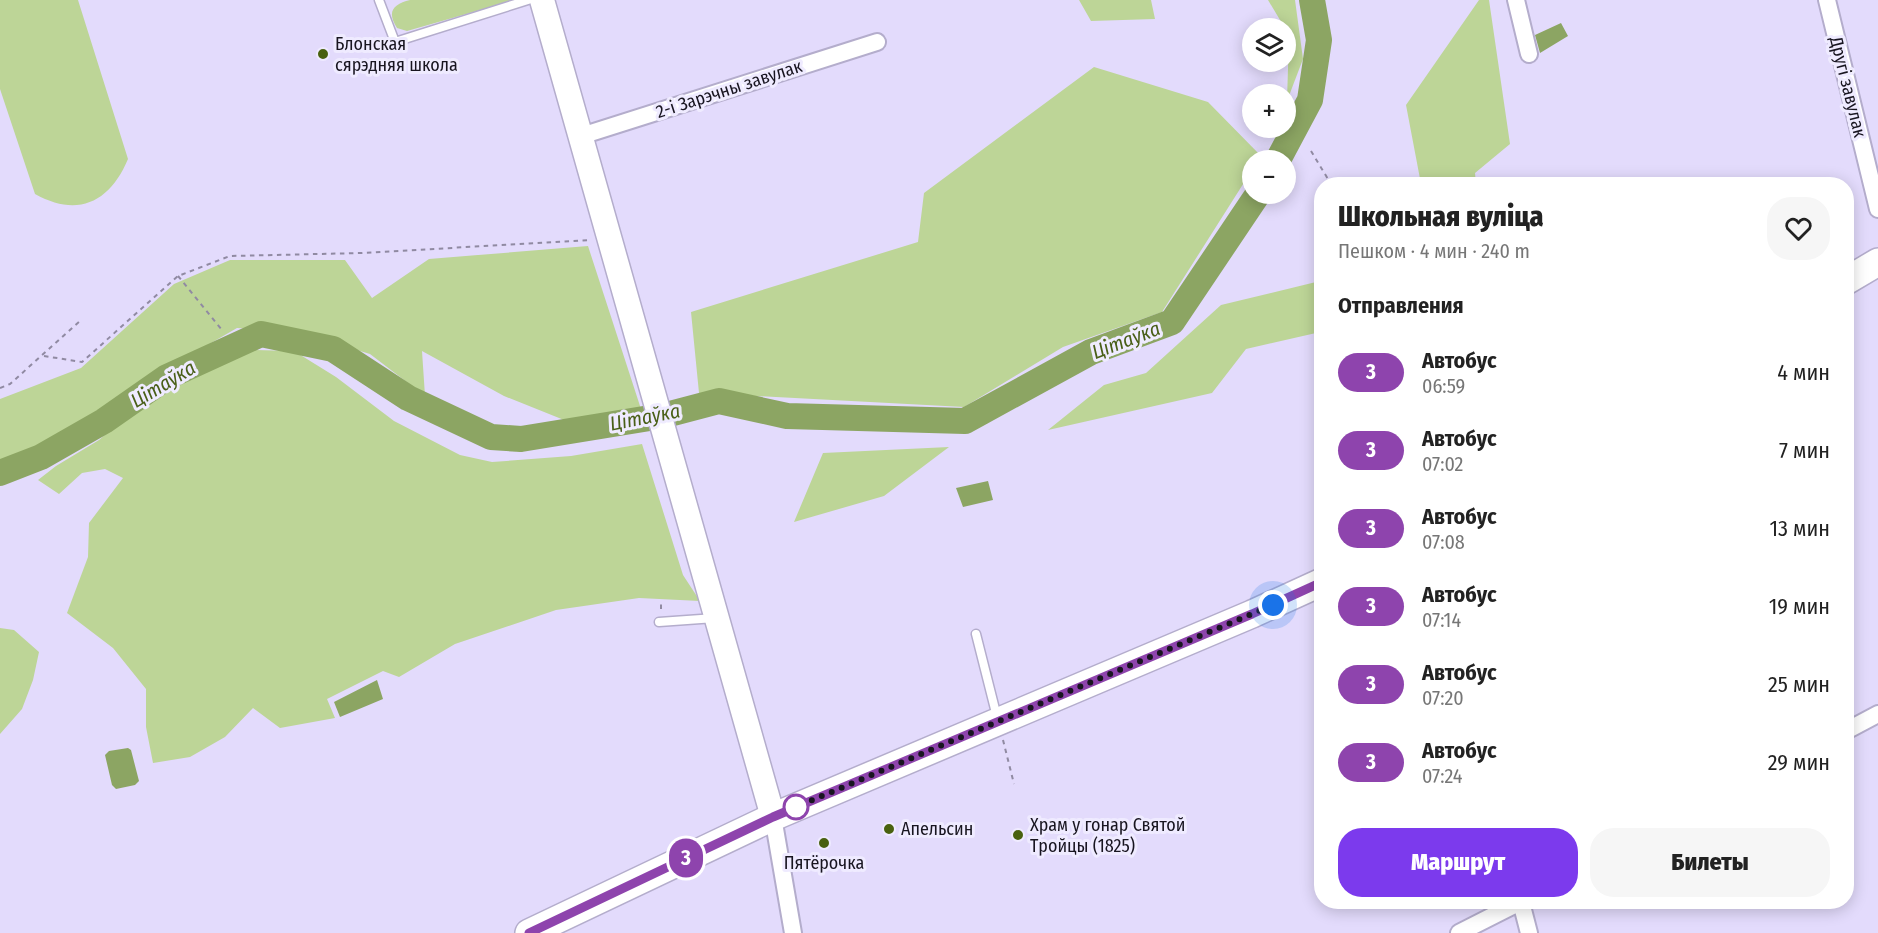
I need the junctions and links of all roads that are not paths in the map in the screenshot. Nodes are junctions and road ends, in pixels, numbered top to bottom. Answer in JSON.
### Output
{"nodes":[{"id":1,"x":379,"y":0,"type":"edge"},
{"id":2,"x":528,"y":0,"type":"edge"},
{"id":3,"x":542,"y":0,"type":"edge"},
{"id":4,"x":1516,"y":0,"type":"edge"},
{"id":5,"x":1827,"y":0,"type":"edge"},
{"id":6,"x":877,"y":42,"type":"dead end"},
{"id":7,"x":1529,"y":54,"type":"dead end"},
{"id":8,"x":581,"y":136,"type":"junction"},
{"id":9,"x":1878,"y":209,"type":"edge"},
{"id":10,"x":1878,"y":262,"type":"edge"},
{"id":11,"x":1854,"y":276,"type":"edge"},
{"id":12,"x":1314,"y":586,"type":"edge"},
{"id":13,"x":714,"y":614,"type":"junction"},
{"id":14,"x":659,"y":622,"type":"dead end"},
{"id":15,"x":976,"y":634,"type":"dead end"},
{"id":16,"x":1878,"y":714,"type":"edge"},
{"id":17,"x":998,"y":720,"type":"junction"},
{"id":18,"x":1854,"y":727,"type":"edge"},
{"id":19,"x":773,"y":817,"type":"junction"},
{"id":20,"x":1507,"y":909,"type":"edge"},
{"id":21,"x":1523,"y":909,"type":"edge"},
{"id":22,"x":529,"y":933,"type":"edge"},
{"id":23,"x":792,"y":933,"type":"edge"},
{"id":24,"x":1459,"y":933,"type":"edge"},
{"id":25,"x":1529,"y":933,"type":"edge"}],
"edges":[{"from":1,"to":2,"type":"lane"},
{"from":3,"to":8,"type":"main road"},
{"from":4,"to":7,"type":"street"},
{"from":5,"to":9,"type":"street","name":"Другі завулак"},
{"from":6,"to":8,"type":"street","name":"2-і Зарэчны завулак"},
{"from":8,"to":13,"type":"main road"},
{"from":10,"to":11,"type":"main road"},
{"from":12,"to":17,"type":"main road"},
{"from":13,"to":14,"type":"lane"},
{"from":13,"to":19,"type":"main road"},
{"from":15,"to":17,"type":"lane"},
{"from":16,"to":18,"type":"street"},
{"from":17,"to":19,"type":"main road"},
{"from":19,"to":22,"type":"main road"},
{"from":19,"to":23,"type":"street"},
{"from":20,"to":24,"type":"street"},
{"from":21,"to":25,"type":"street"}]}
